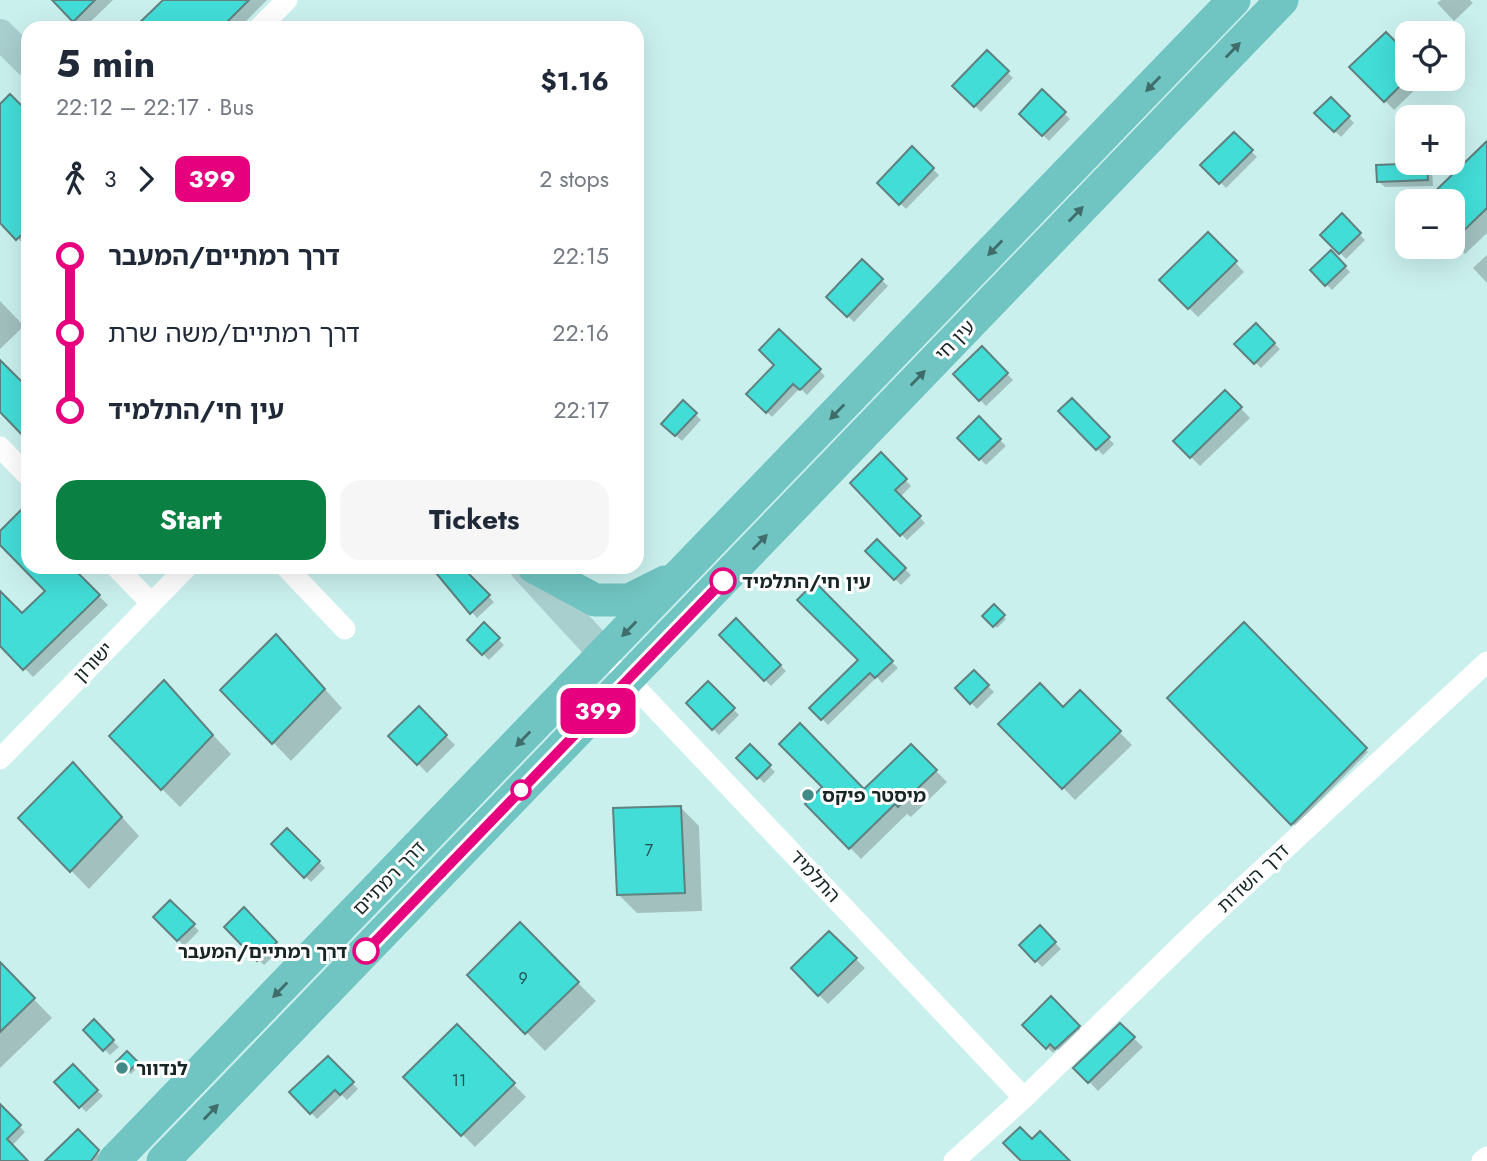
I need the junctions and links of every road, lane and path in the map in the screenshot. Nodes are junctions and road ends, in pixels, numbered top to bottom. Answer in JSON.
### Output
{"nodes":[{"id":1,"x":287,"y":0,"type":"edge"},
{"id":2,"x":1234,"y":0,"type":"edge"},
{"id":3,"x":1282,"y":0,"type":"edge"},
{"id":4,"x":266,"y":21,"type":"edge"},
{"id":5,"x":0,"y":34,"type":"edge"},
{"id":6,"x":21,"y":55,"type":"edge"},
{"id":7,"x":0,"y":447,"type":"edge"},
{"id":8,"x":21,"y":469,"type":"edge"},
{"id":9,"x":683,"y":573,"type":"junction"},
{"id":10,"x":123,"y":574,"type":"edge"},
{"id":11,"x":180,"y":574,"type":"edge"},
{"id":12,"x":293,"y":574,"type":"edge"},
{"id":13,"x":530,"y":574,"type":"edge"},
{"id":14,"x":547,"y":574,"type":"edge"},
{"id":15,"x":151,"y":603,"type":"junction"},
{"id":16,"x":345,"y":629,"type":"dead end"},
{"id":17,"x":604,"y":654,"type":"junction"},
{"id":18,"x":1487,"y":662,"type":"edge"},
{"id":19,"x":628,"y":680,"type":"junction"},
{"id":20,"x":0,"y":759,"type":"edge"},
{"id":21,"x":1024,"y":1098,"type":"junction"},
{"id":22,"x":1487,"y":1157,"type":"edge"},
{"id":23,"x":114,"y":1161,"type":"edge"},
{"id":24,"x":163,"y":1161,"type":"edge"},
{"id":25,"x":954,"y":1161,"type":"edge"},
{"id":26,"x":1482,"y":1161,"type":"edge"}],
"edges":[{"from":1,"to":4,"type":"street"},
{"from":2,"to":9,"type":"main road","name":"עין חי","one_way":true},
{"from":19,"to":3,"type":"main road","name":"עין חי","one_way":true},
{"from":5,"to":6,"type":"street"},
{"from":7,"to":8,"type":"street"},
{"from":9,"to":14,"type":"main road"},
{"from":9,"to":17,"type":"main road","name":"עין חי","one_way":true},
{"from":10,"to":15,"type":"street"},
{"from":11,"to":15,"type":"street","name":"ישורון"},
{"from":12,"to":16,"type":"street"},
{"from":13,"to":17,"type":"street"},
{"from":15,"to":20,"type":"street","name":"ישורון"},
{"from":17,"to":19,"type":"street","name":"התלמיד"},
{"from":17,"to":23,"type":"main road","name":"דרך רמתיים","one_way":true},
{"from":18,"to":21,"type":"street","name":"דרך השדות"},
{"from":19,"to":21,"type":"street","name":"התלמיד"},
{"from":24,"to":19,"type":"main road","name":"דרך רמתיים","one_way":true},
{"from":21,"to":25,"type":"street","name":"דרך השדות"},
{"from":22,"to":26,"type":"street"}]}
